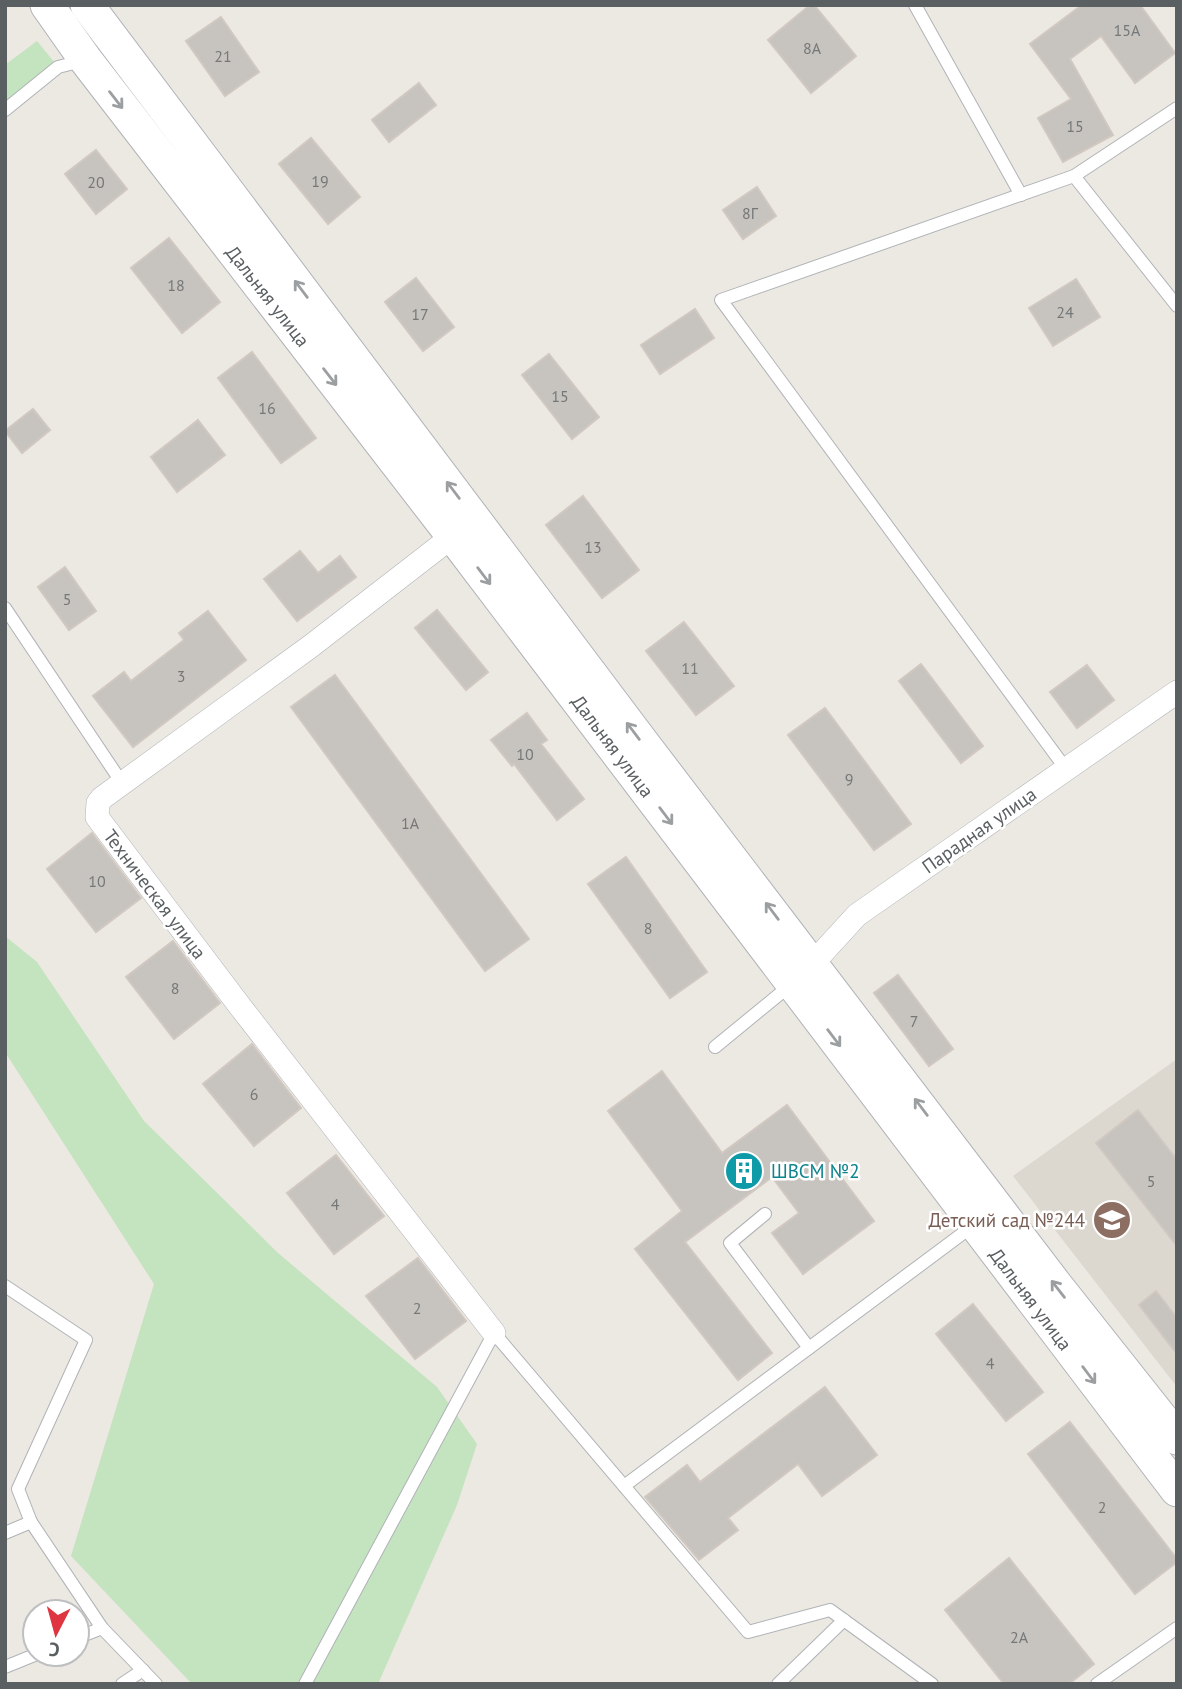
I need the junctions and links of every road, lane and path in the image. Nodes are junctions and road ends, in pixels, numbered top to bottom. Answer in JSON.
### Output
{"nodes":[{"id":1,"x":47,"y":5,"type":"edge"},
{"id":2,"x":87,"y":5,"type":"edge"},
{"id":3,"x":915,"y":5,"type":"edge"},
{"id":4,"x":85,"y":60,"type":"junction"},
{"id":5,"x":1177,"y":108,"type":"edge"},
{"id":6,"x":5,"y":110,"type":"edge"},
{"id":7,"x":1074,"y":176,"type":"junction"},
{"id":8,"x":1021,"y":195,"type":"junction"},
{"id":9,"x":1177,"y":306,"type":"edge"},
{"id":10,"x":453,"y":536,"type":"junction"},
{"id":11,"x":5,"y":608,"type":"edge"},
{"id":12,"x":1177,"y":692,"type":"edge"},
{"id":13,"x":1066,"y":769,"type":"junction"},
{"id":14,"x":122,"y":783,"type":"junction"},
{"id":15,"x":803,"y":974,"type":"junction"},
{"id":16,"x":715,"y":1046,"type":"dead end"},
{"id":17,"x":765,"y":1214,"type":"dead end"},
{"id":18,"x":975,"y":1224,"type":"junction"},
{"id":19,"x":5,"y":1286,"type":"edge"},
{"id":20,"x":494,"y":1333,"type":"junction"},
{"id":21,"x":809,"y":1348,"type":"junction"},
{"id":22,"x":1177,"y":1438,"type":"edge"},
{"id":23,"x":624,"y":1486,"type":"junction"},
{"id":24,"x":1177,"y":1490,"type":"edge"},
{"id":25,"x":31,"y":1522,"type":"junction"},
{"id":26,"x":5,"y":1533,"type":"edge"},
{"id":27,"x":844,"y":1620,"type":"junction"},
{"id":28,"x":102,"y":1628,"type":"junction"},
{"id":29,"x":1177,"y":1628,"type":"edge"},
{"id":30,"x":91,"y":1632,"type":"edge"},
{"id":31,"x":143,"y":1670,"type":"junction"},
{"id":32,"x":122,"y":1684,"type":"edge"},
{"id":33,"x":156,"y":1684,"type":"edge"},
{"id":34,"x":305,"y":1684,"type":"edge"},
{"id":35,"x":778,"y":1684,"type":"edge"},
{"id":36,"x":932,"y":1684,"type":"edge"},
{"id":37,"x":1097,"y":1684,"type":"edge"}],
"edges":[{"from":1,"to":4,"type":"main road","name":"Дальняя улица"},
{"from":15,"to":2,"type":"main road","name":"Дальняя улица","one_way":true},
{"from":3,"to":8,"type":"lane"},
{"from":4,"to":6,"type":"lane"},
{"from":4,"to":10,"type":"main road","name":"Дальняя улица","one_way":true},
{"from":5,"to":7,"type":"lane"},
{"from":7,"to":8,"type":"lane"},
{"from":7,"to":9,"type":"lane"},
{"from":8,"to":13,"type":"lane"},
{"from":10,"to":14,"type":"street","name":"Техническая улица"},
{"from":10,"to":15,"type":"main road","name":"Дальняя улица","one_way":true},
{"from":11,"to":14,"type":"lane"},
{"from":12,"to":13,"type":"street","name":"Парадная улица"},
{"from":13,"to":15,"type":"street","name":"Парадная улица"},
{"from":14,"to":20,"type":"street","name":"Техническая улица"},
{"from":15,"to":16,"type":"lane"},
{"from":15,"to":18,"type":"main road","name":"Дальняя улица","one_way":true},
{"from":22,"to":15,"type":"main road","name":"Дальняя улица","one_way":true},
{"from":17,"to":21,"type":"lane"},
{"from":18,"to":21,"type":"lane"},
{"from":18,"to":24,"type":"main road","name":"Дальняя улица","one_way":true},
{"from":19,"to":25,"type":"lane"},
{"from":20,"to":23,"type":"lane"},
{"from":20,"to":34,"type":"lane"},
{"from":21,"to":23,"type":"lane"},
{"from":23,"to":27,"type":"lane"},
{"from":25,"to":26,"type":"lane"},
{"from":25,"to":28,"type":"lane"},
{"from":27,"to":35,"type":"lane"},
{"from":27,"to":36,"type":"lane"},
{"from":28,"to":30,"type":"lane"},
{"from":28,"to":31,"type":"lane"},
{"from":29,"to":37,"type":"lane"},
{"from":31,"to":32,"type":"lane"},
{"from":31,"to":33,"type":"lane"}]}
